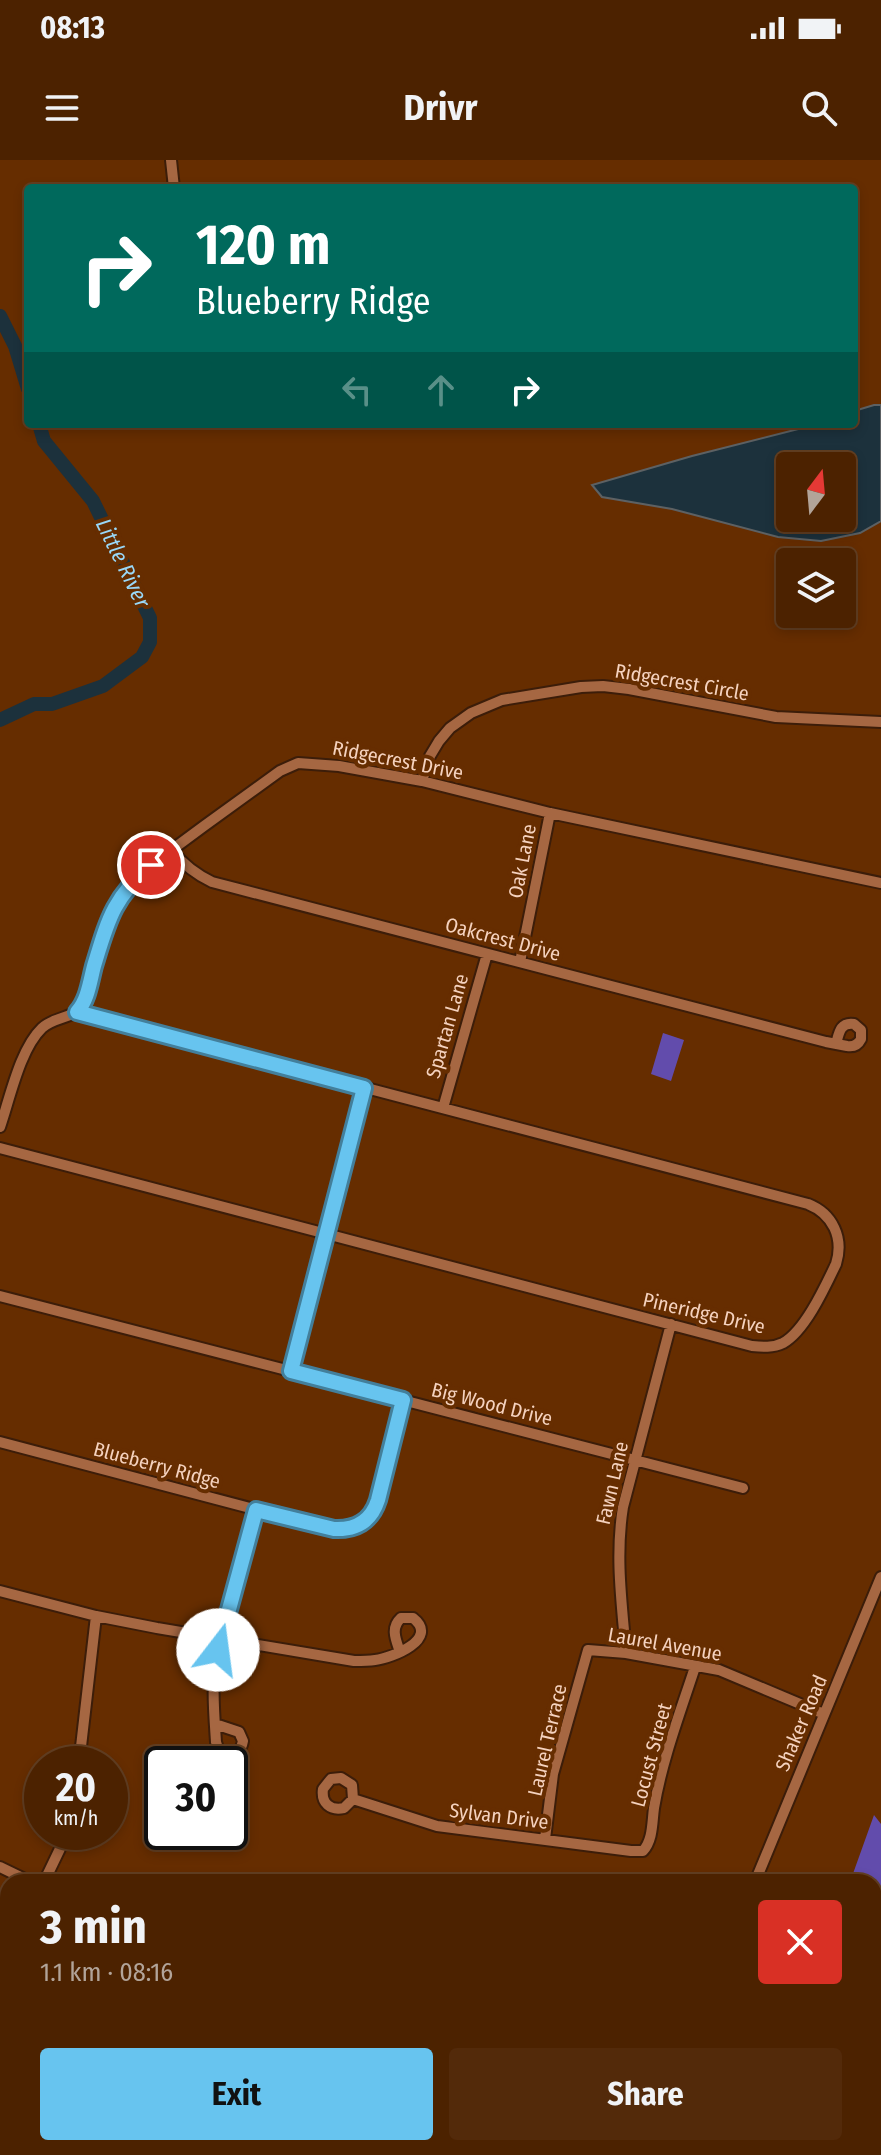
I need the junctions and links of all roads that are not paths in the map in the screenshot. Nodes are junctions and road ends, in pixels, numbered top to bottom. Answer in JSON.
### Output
{"nodes":[{"id":1,"x":171,"y":160,"type":"edge"},
{"id":2,"x":174,"y":184,"type":"edge"},
{"id":3,"x":881,"y":722,"type":"edge"},
{"id":4,"x":422,"y":781,"type":"junction"},
{"id":5,"x":550,"y":813,"type":"junction"},
{"id":6,"x":171,"y":850,"type":"junction"},
{"id":7,"x":881,"y":883,"type":"edge"},
{"id":8,"x":487,"y":954,"type":"junction"},
{"id":9,"x":520,"y":962,"type":"junction"},
{"id":10,"x":77,"y":1012,"type":"junction"},
{"id":11,"x":836,"y":1044,"type":"dead end"},
{"id":12,"x":364,"y":1088,"type":"junction"},
{"id":13,"x":5,"y":1097,"type":"edge"},
{"id":14,"x":443,"y":1108,"type":"junction"},
{"id":15,"x":0,"y":1127,"type":"edge"},
{"id":16,"x":0,"y":1148,"type":"edge"},
{"id":17,"x":326,"y":1234,"type":"junction"},
{"id":18,"x":0,"y":1296,"type":"edge"},
{"id":19,"x":671,"y":1324,"type":"junction"},
{"id":20,"x":291,"y":1371,"type":"junction"},
{"id":21,"x":403,"y":1400,"type":"junction"},
{"id":22,"x":0,"y":1442,"type":"edge"},
{"id":23,"x":635,"y":1460,"type":"junction"},
{"id":24,"x":743,"y":1488,"type":"dead end"},
{"id":25,"x":256,"y":1510,"type":"junction"},
{"id":26,"x":881,"y":1577,"type":"edge"},
{"id":27,"x":0,"y":1591,"type":"edge"},
{"id":28,"x":96,"y":1616,"type":"junction"},
{"id":29,"x":221,"y":1639,"type":"junction"},
{"id":30,"x":588,"y":1650,"type":"joint"},
{"id":31,"x":400,"y":1652,"type":"dead end"},
{"id":32,"x":626,"y":1653,"type":"junction"},
{"id":33,"x":695,"y":1667,"type":"junction"},
{"id":34,"x":824,"y":1714,"type":"junction"},
{"id":35,"x":215,"y":1724,"type":"dead end"},
{"id":36,"x":81,"y":1746,"type":"edge"},
{"id":37,"x":353,"y":1799,"type":"dead end"},
{"id":38,"x":545,"y":1839,"type":"junction"},
{"id":39,"x":59,"y":1850,"type":"edge"},
{"id":40,"x":643,"y":1851,"type":"joint"},
{"id":41,"x":48,"y":1874,"type":"edge"},
{"id":42,"x":758,"y":1874,"type":"edge"}],
"edges":[{"from":1,"to":2,"type":"street"},
{"from":3,"to":4,"type":"street","name":"Ridgecrest Circle"},
{"from":4,"to":5,"type":"street","name":"Ridgecrest Drive"},
{"from":4,"to":6,"type":"street","name":"Ridgecrest Drive"},
{"from":5,"to":7,"type":"street","name":"Ridgecrest Drive"},
{"from":5,"to":9,"type":"street","name":"Oak Lane"},
{"from":6,"to":8,"type":"street","name":"Oakcrest Drive"},
{"from":6,"to":10,"type":"street","name":"Ridgecrest Drive"},
{"from":8,"to":9,"type":"street","name":"Oakcrest Drive"},
{"from":8,"to":14,"type":"street","name":"Spartan Lane"},
{"from":9,"to":11,"type":"street","name":"Oakcrest Drive"},
{"from":10,"to":12,"type":"street","name":"Pineridge Drive"},
{"from":10,"to":13,"type":"street"},
{"from":12,"to":14,"type":"street","name":"Pineridge Drive"},
{"from":12,"to":17,"type":"street"},
{"from":13,"to":15,"type":"street"},
{"from":14,"to":19,"type":"street","name":"Pineridge Drive"},
{"from":16,"to":17,"type":"street","name":"Pineridge Drive"},
{"from":17,"to":19,"type":"street","name":"Pineridge Drive"},
{"from":17,"to":20,"type":"street"},
{"from":18,"to":20,"type":"street","name":"Big Wood Drive"},
{"from":19,"to":23,"type":"street","name":"Fawn Lane"},
{"from":20,"to":21,"type":"street","name":"Big Wood Drive"},
{"from":21,"to":23,"type":"street","name":"Big Wood Drive"},
{"from":21,"to":25,"type":"street","name":"Blueberry Ridge"},
{"from":22,"to":25,"type":"street","name":"Blueberry Ridge"},
{"from":23,"to":24,"type":"street","name":"Big Wood Drive"},
{"from":23,"to":32,"type":"street","name":"Fawn Lane"},
{"from":25,"to":29,"type":"street"},
{"from":26,"to":34,"type":"street","name":"Shaker Road"},
{"from":27,"to":28,"type":"street"},
{"from":28,"to":29,"type":"street"},
{"from":28,"to":36,"type":"street"},
{"from":29,"to":31,"type":"street"},
{"from":29,"to":35,"type":"street"},
{"from":30,"to":32,"type":"street","name":"Laurel Avenue"},
{"from":30,"to":38,"type":"street","name":"Laurel Terrace"},
{"from":32,"to":33,"type":"street","name":"Laurel Avenue"},
{"from":33,"to":34,"type":"street","name":"Laurel Avenue"},
{"from":33,"to":40,"type":"street","name":"Locust Street"},
{"from":34,"to":42,"type":"street","name":"Shaker Road"},
{"from":37,"to":38,"type":"street","name":"Sylvan Drive"},
{"from":38,"to":40,"type":"street","name":"Sylvan Drive"},
{"from":39,"to":41,"type":"street"}]}
